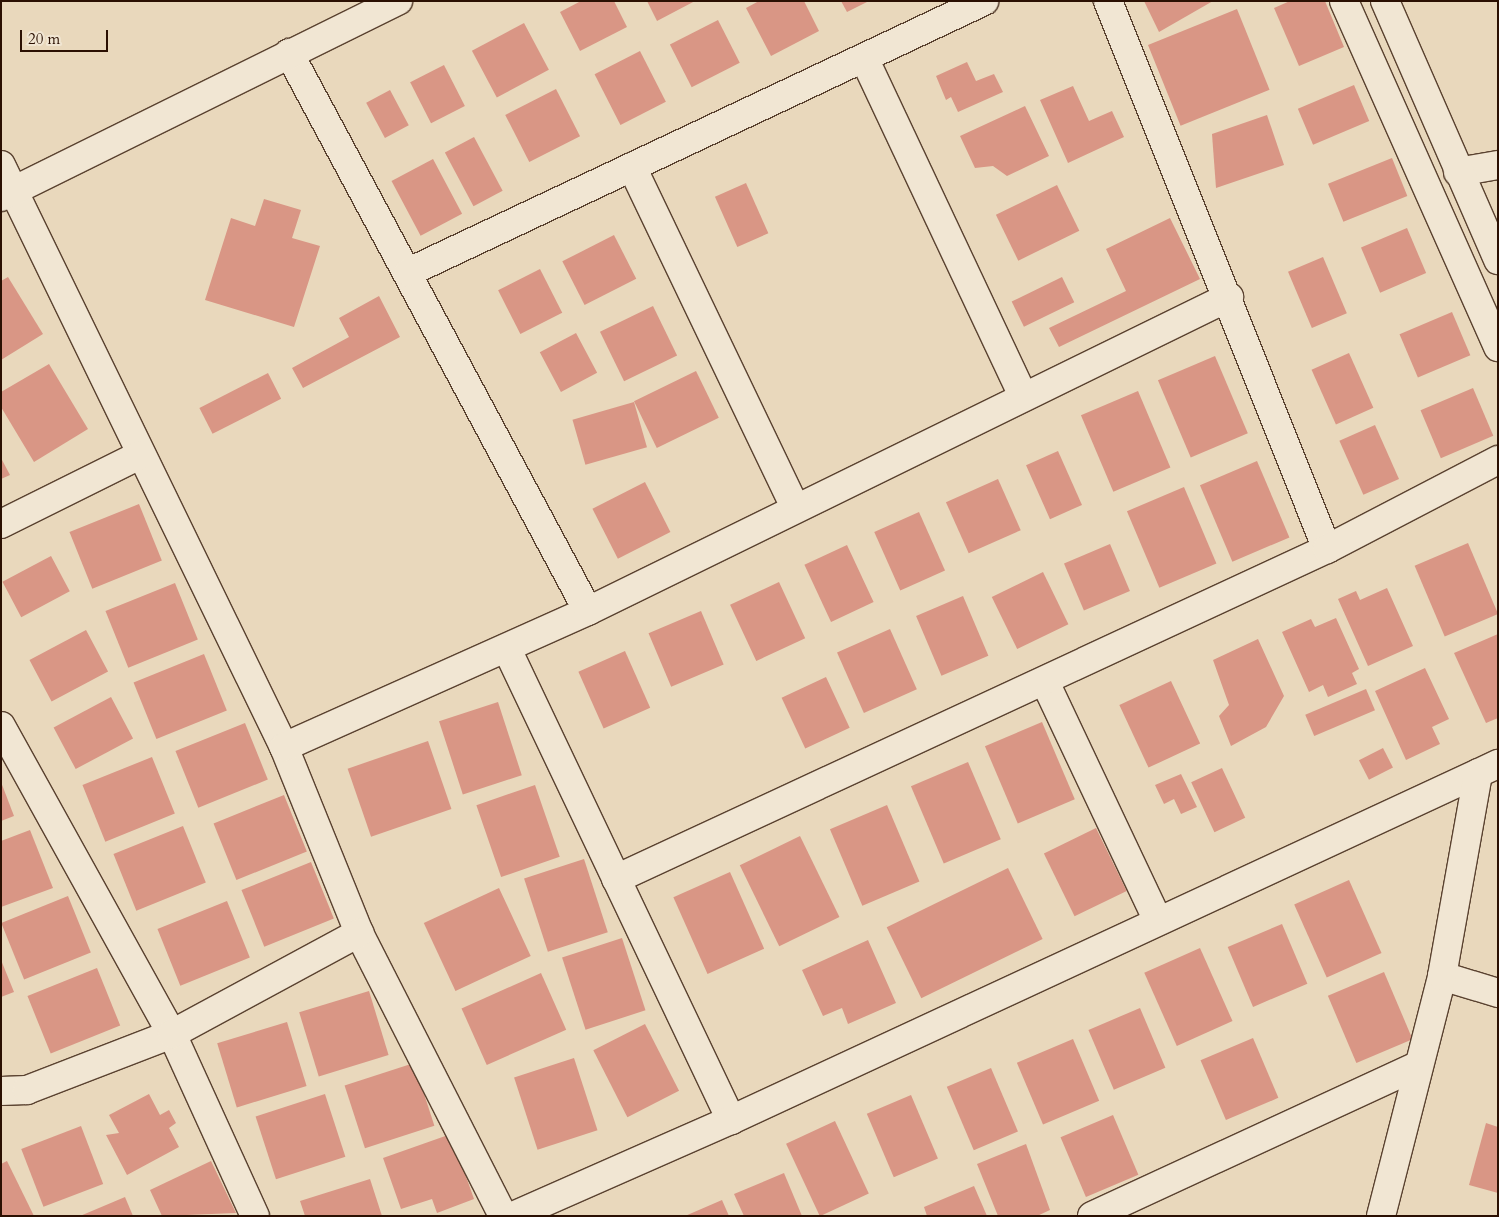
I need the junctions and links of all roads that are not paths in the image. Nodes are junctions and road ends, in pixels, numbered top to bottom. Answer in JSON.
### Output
{"nodes":[{"id":1,"x":398,"y":1,"type":"edge"},
{"id":2,"x":984,"y":1,"type":"edge"},
{"id":3,"x":1108,"y":1,"type":"edge"},
{"id":4,"x":1344,"y":1,"type":"edge"},
{"id":5,"x":1384,"y":1,"type":"edge"},
{"id":6,"x":289,"y":53,"type":"junction"},
{"id":7,"x":864,"y":58,"type":"junction"},
{"id":8,"x":1498,"y":165,"type":"edge"},
{"id":9,"x":632,"y":167,"type":"junction"},
{"id":10,"x":1458,"y":172,"type":"junction"},
{"id":11,"x":6,"y":183,"type":"edge"},
{"id":12,"x":1498,"y":260,"type":"edge"},
{"id":13,"x":409,"y":272,"type":"junction"},
{"id":14,"x":1229,"y":297,"type":"junction"},
{"id":15,"x":1498,"y":347,"type":"edge"},
{"id":16,"x":1023,"y":396,"type":"junction"},
{"id":17,"x":140,"y":455,"type":"junction"},
{"id":18,"x":1498,"y":460,"type":"edge"},
{"id":19,"x":795,"y":507,"type":"junction"},
{"id":20,"x":1,"y":524,"type":"edge"},
{"id":21,"x":1327,"y":549,"type":"junction"},
{"id":22,"x":588,"y":611,"type":"junction"},
{"id":23,"x":507,"y":649,"type":"junction"},
{"id":24,"x":1045,"y":682,"type":"junction"},
{"id":25,"x":1,"y":726,"type":"edge"},
{"id":26,"x":284,"y":748,"type":"junction"},
{"id":27,"x":1488,"y":768,"type":"edge"},
{"id":28,"x":616,"y":879,"type":"junction"},
{"id":29,"x":1157,"y":919,"type":"junction"},
{"id":30,"x":359,"y":932,"type":"junction"},
{"id":31,"x":1442,"y":976,"type":"junction"},
{"id":32,"x":1498,"y":993,"type":"edge"},
{"id":33,"x":172,"y":1034,"type":"junction"},
{"id":34,"x":1417,"y":1066,"type":"junction"},
{"id":35,"x":1,"y":1091,"type":"edge"},
{"id":36,"x":731,"y":1120,"type":"junction"},
{"id":37,"x":255,"y":1216,"type":"edge"},
{"id":38,"x":503,"y":1216,"type":"edge"},
{"id":39,"x":513,"y":1216,"type":"edge"},
{"id":40,"x":1092,"y":1216,"type":"edge"},
{"id":41,"x":1381,"y":1216,"type":"edge"}],
"edges":[{"from":1,"to":6,"type":"street"},
{"from":2,"to":7,"type":"street"},
{"from":3,"to":14,"type":"street"},
{"from":4,"to":15,"type":"street"},
{"from":5,"to":10,"type":"street"},
{"from":6,"to":11,"type":"street"},
{"from":6,"to":13,"type":"street"},
{"from":7,"to":9,"type":"street"},
{"from":7,"to":16,"type":"street"},
{"from":8,"to":10,"type":"street"},
{"from":9,"to":13,"type":"street"},
{"from":9,"to":19,"type":"street"},
{"from":10,"to":12,"type":"street"},
{"from":11,"to":17,"type":"street"},
{"from":13,"to":22,"type":"street"},
{"from":14,"to":16,"type":"street"},
{"from":14,"to":21,"type":"street"},
{"from":16,"to":19,"type":"street"},
{"from":17,"to":20,"type":"street"},
{"from":17,"to":26,"type":"street"},
{"from":18,"to":21,"type":"street"},
{"from":19,"to":22,"type":"street"},
{"from":21,"to":24,"type":"street"},
{"from":22,"to":23,"type":"street"},
{"from":23,"to":26,"type":"street"},
{"from":23,"to":28,"type":"street"},
{"from":24,"to":28,"type":"street"},
{"from":24,"to":29,"type":"street"},
{"from":25,"to":33,"type":"street"},
{"from":26,"to":30,"type":"street"},
{"from":27,"to":29,"type":"street"},
{"from":27,"to":31,"type":"street"},
{"from":28,"to":36,"type":"street"},
{"from":29,"to":36,"type":"street"},
{"from":30,"to":33,"type":"street"},
{"from":30,"to":38,"type":"street"},
{"from":31,"to":32,"type":"street"},
{"from":31,"to":34,"type":"street"},
{"from":33,"to":35,"type":"street"},
{"from":33,"to":37,"type":"street"},
{"from":34,"to":40,"type":"street"},
{"from":34,"to":41,"type":"street"},
{"from":36,"to":39,"type":"street"}]}
